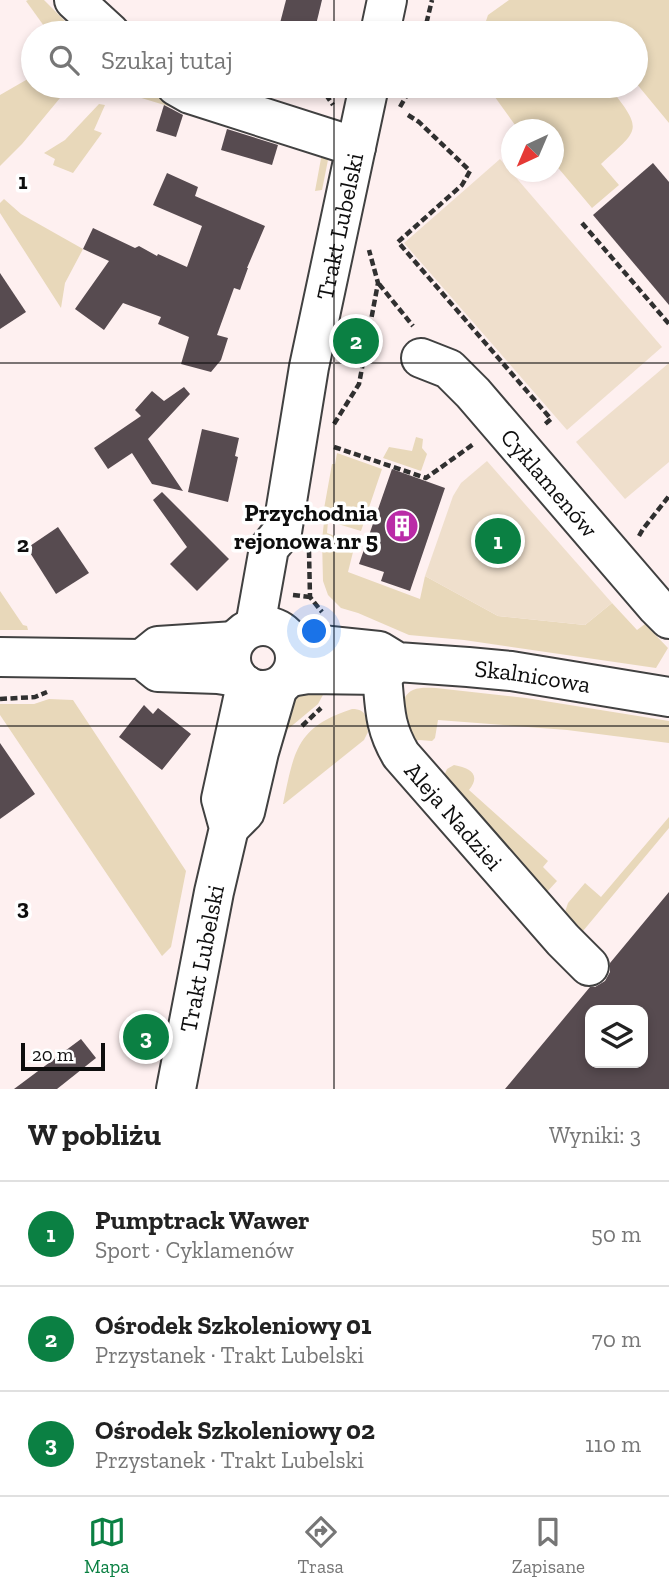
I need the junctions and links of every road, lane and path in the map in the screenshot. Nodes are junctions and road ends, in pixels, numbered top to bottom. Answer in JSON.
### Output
{"nodes":[{"id":1,"x":74,"y":0,"type":"edge"},
{"id":2,"x":387,"y":0,"type":"edge"},
{"id":3,"x":432,"y":0,"type":"edge"},
{"id":4,"x":97,"y":21,"type":"edge"},
{"id":5,"x":383,"y":21,"type":"edge"},
{"id":6,"x":427,"y":21,"type":"edge"},
{"id":7,"x":203,"y":98,"type":"edge"},
{"id":8,"x":366,"y":98,"type":"edge"},
{"id":9,"x":406,"y":98,"type":"edge"},
{"id":10,"x":400,"y":109,"type":"dead end"},
{"id":11,"x":408,"y":115,"type":"dead end"},
{"id":12,"x":356,"y":147,"type":"junction"},
{"id":13,"x":582,"y":223,"type":"dead end"},
{"id":14,"x":366,"y":240,"type":"dead end"},
{"id":15,"x":669,"y":324,"type":"edge"},
{"id":16,"x":421,"y":358,"type":"dead end"},
{"id":17,"x":331,"y":428,"type":"dead end"},
{"id":18,"x":510,"y":436,"type":"junction"},
{"id":19,"x":334,"y":447,"type":"dead end"},
{"id":20,"x":669,"y":496,"type":"edge"},
{"id":21,"x":295,"y":539,"type":"junction"},
{"id":22,"x":636,"y":541,"type":"dead end"},
{"id":23,"x":669,"y":619,"type":"edge"},
{"id":24,"x":0,"y":657,"type":"edge"},
{"id":25,"x":264,"y":658,"type":"junction"},
{"id":26,"x":331,"y":660,"type":"junction"},
{"id":27,"x":389,"y":669,"type":"junction"},
{"id":28,"x":669,"y":697,"type":"edge"},
{"id":29,"x":296,"y":731,"type":"dead end"},
{"id":30,"x":589,"y":966,"type":"dead end"},
{"id":31,"x":176,"y":1089,"type":"edge"}],
"edges":[{"from":1,"to":4,"type":"street"},
{"from":2,"to":5,"type":"street"},
{"from":3,"to":6,"type":"path"},
{"from":7,"to":12,"type":"street"},
{"from":8,"to":12,"type":"street","name":"Trakt Lubelski"},
{"from":9,"to":10,"type":"path"},
{"from":11,"to":18,"type":"path"},
{"from":12,"to":21,"type":"street","name":"Trakt Lubelski"},
{"from":13,"to":15,"type":"path"},
{"from":14,"to":17,"type":"path"},
{"from":16,"to":18,"type":"street","name":"Cyklamenów"},
{"from":18,"to":19,"type":"path"},
{"from":18,"to":23,"type":"street","name":"Cyklamenów"},
{"from":20,"to":22,"type":"path"},
{"from":21,"to":25,"type":"street","name":"Trakt Lubelski"},
{"from":21,"to":26,"type":"path"},
{"from":24,"to":25,"type":"street","name":"Skalnicowa"},
{"from":25,"to":26,"type":"street","name":"Skalnicowa"},
{"from":25,"to":31,"type":"street","name":"Trakt Lubelski"},
{"from":26,"to":27,"type":"street","name":"Skalnicowa"},
{"from":26,"to":29,"type":"path"},
{"from":27,"to":28,"type":"street","name":"Skalnicowa"},
{"from":27,"to":30,"type":"street","name":"Aleja Nadziei"}]}
